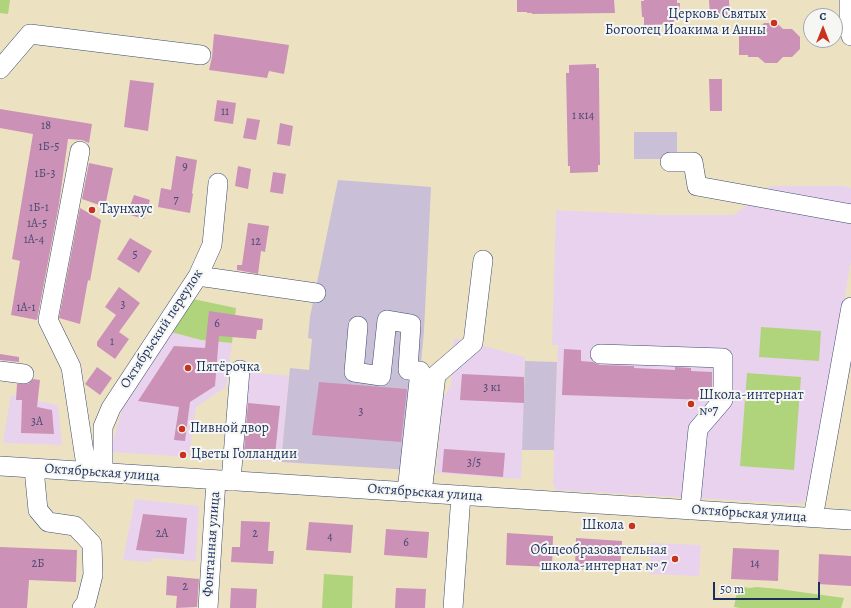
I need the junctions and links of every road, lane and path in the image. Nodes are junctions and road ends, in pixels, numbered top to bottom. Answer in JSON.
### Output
{"nodes":[{"id":1,"x":849,"y":0,"type":"edge"},
{"id":2,"x":850,"y":31,"type":"edge"},
{"id":3,"x":201,"y":55,"type":"dead end"},
{"id":4,"x":0,"y":69,"type":"edge"},
{"id":5,"x":80,"y":151,"type":"dead end"},
{"id":6,"x":670,"y":162,"type":"dead end"},
{"id":7,"x":218,"y":183,"type":"dead end"},
{"id":8,"x":851,"y":214,"type":"edge"},
{"id":9,"x":483,"y":260,"type":"dead end"},
{"id":10,"x":198,"y":276,"type":"junction"},
{"id":11,"x":316,"y":294,"type":"dead end"},
{"id":12,"x":851,"y":307,"type":"edge"},
{"id":13,"x":358,"y":326,"type":"dead end"},
{"id":14,"x":600,"y":354,"type":"dead end"},
{"id":15,"x":240,"y":370,"type":"dead end"},
{"id":16,"x":0,"y":372,"type":"edge"},
{"id":17,"x":24,"y":374,"type":"dead end"},
{"id":18,"x":0,"y":466,"type":"edge"},
{"id":19,"x":34,"y":469,"type":"junction"},
{"id":20,"x":95,"y":473,"type":"junction"},
{"id":21,"x":223,"y":481,"type":"junction"},
{"id":22,"x":415,"y":493,"type":"junction"},
{"id":23,"x":461,"y":495,"type":"junction"},
{"id":24,"x":690,"y":510,"type":"junction"},
{"id":25,"x":813,"y":518,"type":"junction"},
{"id":26,"x":851,"y":520,"type":"edge"},
{"id":27,"x":82,"y":608,"type":"edge"},
{"id":28,"x":208,"y":608,"type":"edge"},
{"id":29,"x":453,"y":608,"type":"edge"}],
"edges":[{"from":1,"to":2,"type":"street"},
{"from":3,"to":4,"type":"street"},
{"from":5,"to":20,"type":"street"},
{"from":6,"to":8,"type":"street"},
{"from":7,"to":10,"type":"street","name":"Октябрьский переулок"},
{"from":9,"to":22,"type":"street"},
{"from":10,"to":11,"type":"street"},
{"from":10,"to":20,"type":"street","name":"Октябрьский переулок"},
{"from":12,"to":25,"type":"street"},
{"from":13,"to":22,"type":"street"},
{"from":14,"to":24,"type":"street"},
{"from":15,"to":21,"type":"street","name":"Фонтанная улица"},
{"from":16,"to":17,"type":"street"},
{"from":18,"to":19,"type":"street","name":"Октябрьская улица"},
{"from":19,"to":20,"type":"street","name":"Октябрьская улица"},
{"from":19,"to":27,"type":"street"},
{"from":20,"to":21,"type":"street","name":"Октябрьская улица"},
{"from":21,"to":22,"type":"street","name":"Октябрьская улица"},
{"from":21,"to":28,"type":"street","name":"Фонтанная улица"},
{"from":22,"to":23,"type":"street","name":"Октябрьская улица"},
{"from":23,"to":24,"type":"street","name":"Октябрьская улица"},
{"from":23,"to":29,"type":"street"},
{"from":24,"to":25,"type":"street","name":"Октябрьская улица"},
{"from":25,"to":26,"type":"street","name":"Октябрьская улица"}]}
